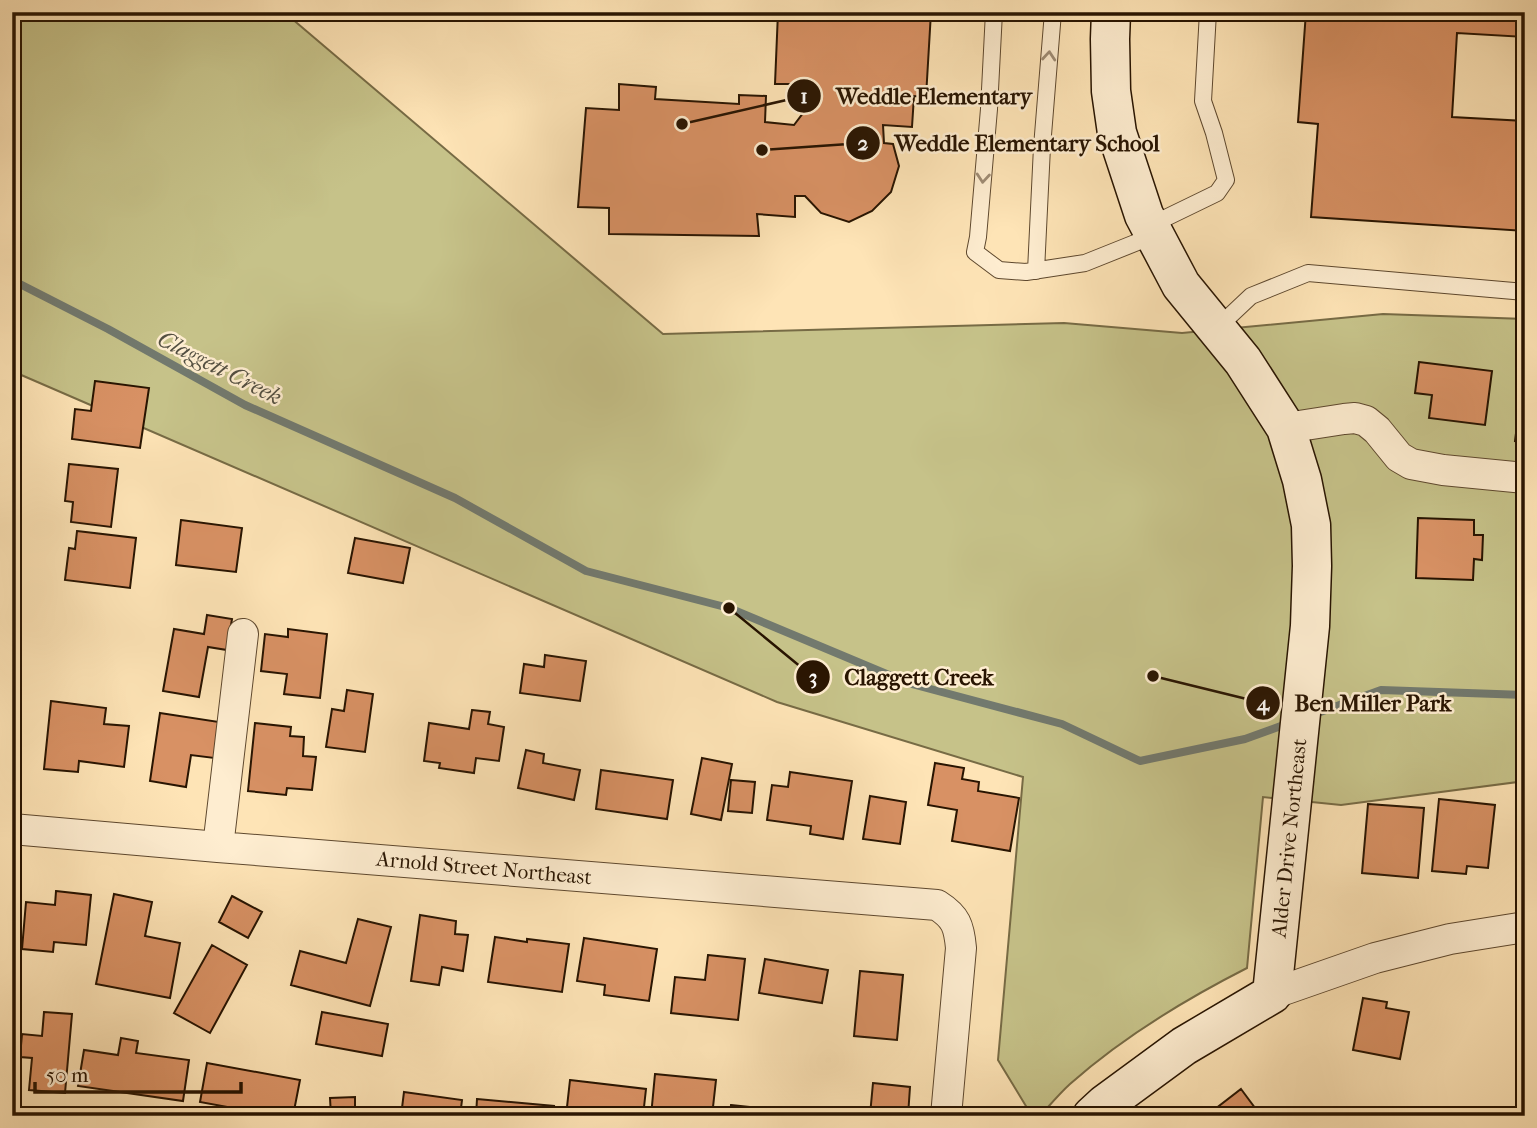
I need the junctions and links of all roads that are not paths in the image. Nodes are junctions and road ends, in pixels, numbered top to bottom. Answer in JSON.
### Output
{"nodes":[{"id":1,"x":995,"y":12,"type":"edge"},
{"id":2,"x":1053,"y":12,"type":"edge"},
{"id":3,"x":1111,"y":12,"type":"edge"},
{"id":4,"x":1208,"y":12,"type":"edge"},
{"id":5,"x":1152,"y":230,"type":"junction"},
{"id":6,"x":1036,"y":271,"type":"junction"},
{"id":7,"x":1525,"y":292,"type":"edge"},
{"id":8,"x":1217,"y":328,"type":"junction"},
{"id":9,"x":1286,"y":428,"type":"junction"},
{"id":10,"x":1525,"y":478,"type":"edge"},
{"id":11,"x":243,"y":634,"type":"dead end"},
{"id":12,"x":12,"y":829,"type":"edge"},
{"id":13,"x":218,"y":847,"type":"junction"},
{"id":14,"x":1525,"y":927,"type":"edge"},
{"id":15,"x":1272,"y":994,"type":"junction"},
{"id":16,"x":946,"y":1116,"type":"edge"},
{"id":17,"x":1092,"y":1116,"type":"edge"}],
"edges":[{"from":1,"to":6,"type":"lane","one_way":true},
{"from":6,"to":2,"type":"lane","one_way":true},
{"from":3,"to":5,"type":"street","name":"Alder Drive Northeast"},
{"from":4,"to":5,"type":"lane"},
{"from":5,"to":6,"type":"lane"},
{"from":5,"to":8,"type":"street","name":"Alder Drive Northeast"},
{"from":7,"to":8,"type":"lane"},
{"from":8,"to":9,"type":"street","name":"Alder Drive Northeast"},
{"from":9,"to":10,"type":"street"},
{"from":9,"to":15,"type":"street","name":"Alder Drive Northeast"},
{"from":11,"to":13,"type":"street"},
{"from":12,"to":13,"type":"street","name":"Arnold Street Northeast"},
{"from":13,"to":16,"type":"street","name":"Arnold Street Northeast"},
{"from":14,"to":15,"type":"street"},
{"from":15,"to":17,"type":"street"}]}
